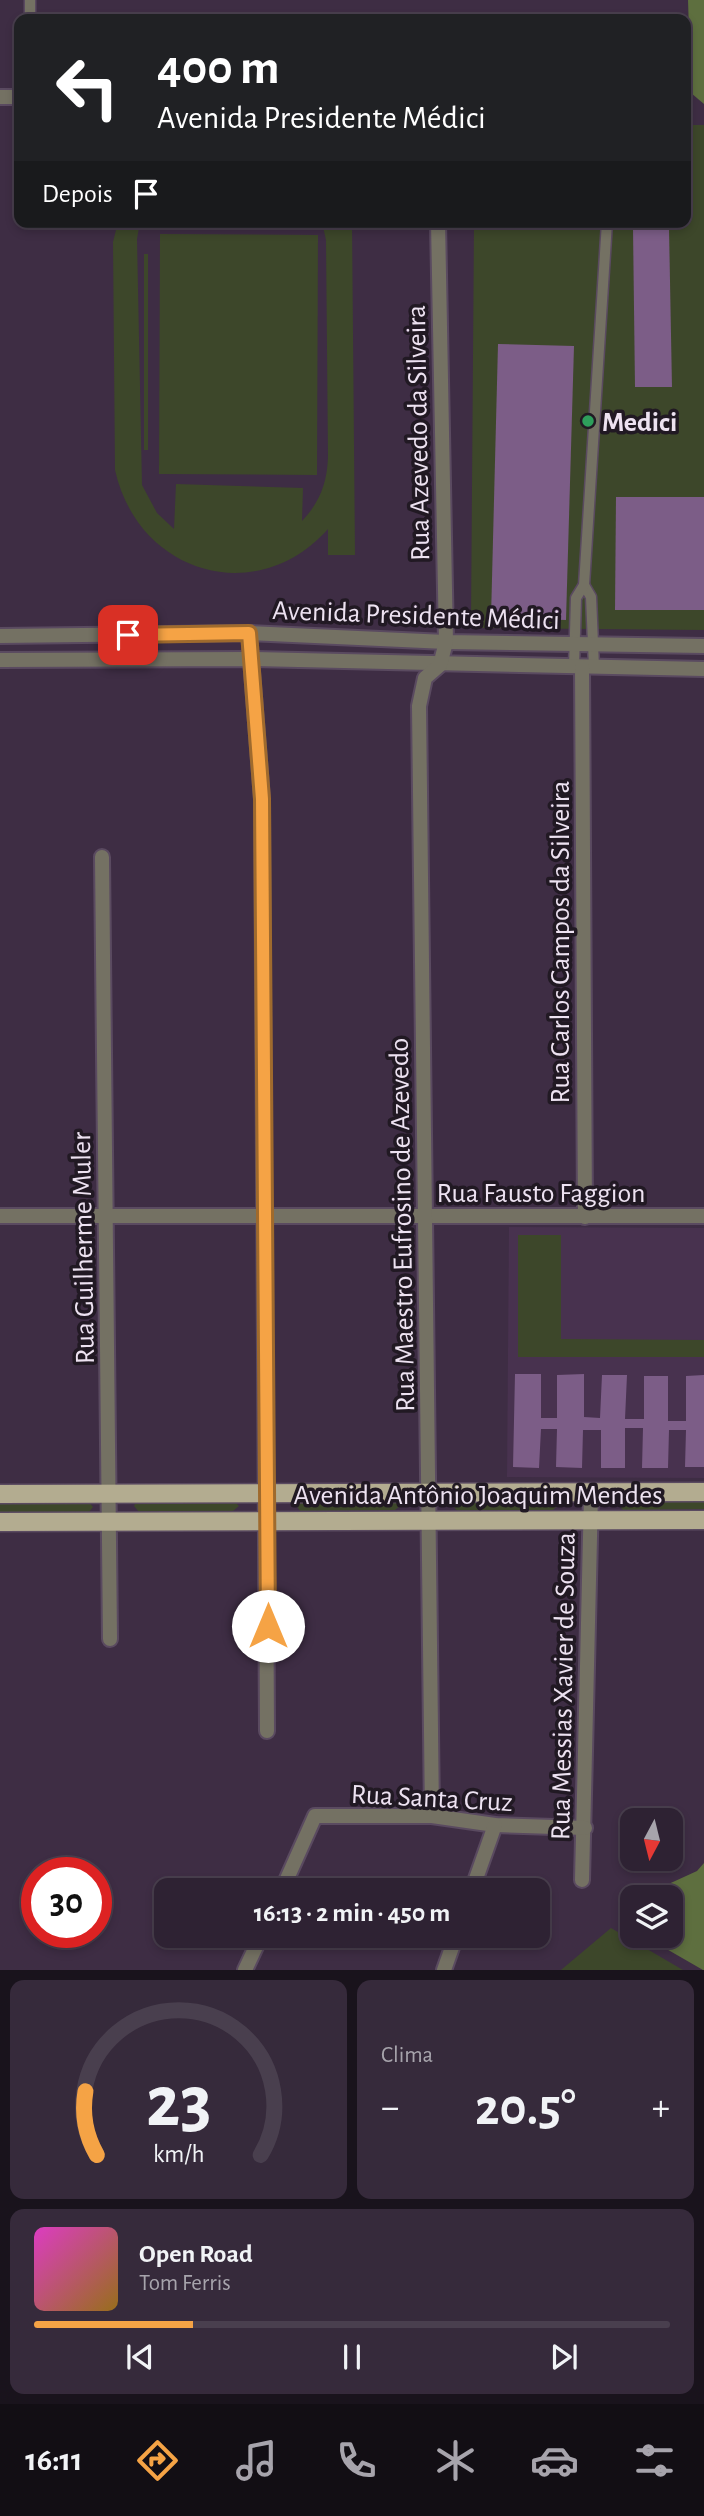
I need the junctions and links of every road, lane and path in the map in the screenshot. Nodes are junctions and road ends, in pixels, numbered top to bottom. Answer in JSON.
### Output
{"nodes":[{"id":1,"x":438,"y":228,"type":"edge"},
{"id":2,"x":607,"y":228,"type":"edge"},
{"id":3,"x":584,"y":585,"type":"junction"},
{"id":4,"x":249,"y":633,"type":"junction"},
{"id":5,"x":0,"y":636,"type":"edge"},
{"id":6,"x":103,"y":636,"type":"junction"},
{"id":7,"x":446,"y":642,"type":"junction"},
{"id":8,"x":575,"y":644,"type":"junction"},
{"id":9,"x":593,"y":645,"type":"junction"},
{"id":10,"x":704,"y":646,"type":"edge"},
{"id":11,"x":250,"y":659,"type":"junction"},
{"id":12,"x":0,"y":660,"type":"edge"},
{"id":13,"x":104,"y":660,"type":"junction"},
{"id":14,"x":440,"y":665,"type":"junction"},
{"id":15,"x":584,"y":667,"type":"junction"},
{"id":16,"x":704,"y":669,"type":"edge"},
{"id":17,"x":102,"y":857,"type":"dead end"},
{"id":18,"x":0,"y":1216,"type":"edge"},
{"id":19,"x":106,"y":1216,"type":"junction"},
{"id":20,"x":426,"y":1216,"type":"junction"},
{"id":21,"x":704,"y":1216,"type":"edge"},
{"id":22,"x":263,"y":1217,"type":"junction"},
{"id":23,"x":585,"y":1217,"type":"junction"},
{"id":24,"x":704,"y":1492,"type":"edge"},
{"id":25,"x":109,"y":1493,"type":"junction"},
{"id":26,"x":428,"y":1493,"type":"junction"},
{"id":27,"x":0,"y":1494,"type":"edge"},
{"id":28,"x":591,"y":1494,"type":"junction"},
{"id":29,"x":268,"y":1495,"type":"junction"},
{"id":30,"x":268,"y":1520,"type":"junction"},
{"id":31,"x":428,"y":1520,"type":"junction"},
{"id":32,"x":704,"y":1520,"type":"edge"},
{"id":33,"x":591,"y":1521,"type":"junction"},
{"id":34,"x":0,"y":1522,"type":"edge"},
{"id":35,"x":110,"y":1523,"type":"junction"},
{"id":36,"x":110,"y":1639,"type":"dead end"},
{"id":37,"x":267,"y":1731,"type":"dead end"},
{"id":38,"x":432,"y":1816,"type":"junction"},
{"id":39,"x":495,"y":1825,"type":"junction"},
{"id":40,"x":585,"y":1828,"type":"junction"},
{"id":41,"x":288,"y":1878,"type":"edge"},
{"id":42,"x":476,"y":1878,"type":"edge"},
{"id":43,"x":582,"y":1880,"type":"dead end"},
{"id":44,"x":255,"y":1948,"type":"edge"},
{"id":45,"x":452,"y":1948,"type":"edge"},
{"id":46,"x":245,"y":1970,"type":"edge"},
{"id":47,"x":444,"y":1970,"type":"edge"}],
"edges":[{"from":1,"to":7,"type":"street","name":"Rua Azevedo da Silveira"},
{"from":2,"to":3,"type":"lane"},
{"from":3,"to":8,"type":"lane"},
{"from":3,"to":9,"type":"lane"},
{"from":4,"to":6,"type":"street","name":"Avenida Presidente Médici"},
{"from":4,"to":7,"type":"street","name":"Avenida Presidente Médici"},
{"from":4,"to":11,"type":"street"},
{"from":5,"to":6,"type":"street","name":"Avenida Presidente Médici"},
{"from":6,"to":13,"type":"street"},
{"from":7,"to":8,"type":"street","name":"Avenida Presidente Médici"},
{"from":7,"to":14,"type":"street","name":"Rua Maestro Eufrosino de Azevedo"},
{"from":8,"to":9,"type":"street","name":"Avenida Presidente Médici"},
{"from":8,"to":15,"type":"lane"},
{"from":9,"to":10,"type":"street","name":"Avenida Presidente Médici"},
{"from":9,"to":15,"type":"lane"},
{"from":11,"to":13,"type":"street","name":"Avenida Presidente Médici"},
{"from":11,"to":14,"type":"street","name":"Avenida Presidente Médici"},
{"from":11,"to":22,"type":"street"},
{"from":12,"to":13,"type":"street","name":"Avenida Presidente Médici"},
{"from":14,"to":15,"type":"street","name":"Avenida Presidente Médici"},
{"from":14,"to":20,"type":"street","name":"Rua Maestro Eufrosino de Azevedo"},
{"from":15,"to":16,"type":"street","name":"Avenida Presidente Médici"},
{"from":15,"to":23,"type":"street","name":"Rua Carlos Campos da Silveira"},
{"from":17,"to":19,"type":"street","name":"Rua Guilherme Muler"},
{"from":18,"to":19,"type":"street","name":"Rua Fausto Faggion"},
{"from":19,"to":22,"type":"street","name":"Rua Fausto Faggion"},
{"from":19,"to":25,"type":"street","name":"Rua Guilherme Muler"},
{"from":20,"to":22,"type":"street","name":"Rua Fausto Faggion"},
{"from":20,"to":23,"type":"street","name":"Rua Fausto Faggion"},
{"from":20,"to":26,"type":"street","name":"Rua Maestro Eufrosino de Azevedo"},
{"from":21,"to":23,"type":"street","name":"Rua Fausto Faggion"},
{"from":22,"to":29,"type":"street"},
{"from":24,"to":28,"type":"main road","name":"Avenida Antônio Joaquim Mendes"},
{"from":25,"to":27,"type":"main road","name":"Avenida Antônio Joaquim Mendes"},
{"from":25,"to":29,"type":"main road","name":"Avenida Antônio Joaquim Mendes"},
{"from":25,"to":35,"type":"street","name":"Rua Guilherme Muler"},
{"from":26,"to":28,"type":"main road","name":"Avenida Antônio Joaquim Mendes"},
{"from":26,"to":29,"type":"main road","name":"Avenida Antônio Joaquim Mendes"},
{"from":26,"to":31,"type":"street","name":"Rua Maestro Eufrosino de Azevedo"},
{"from":28,"to":33,"type":"street","name":"Rua Messias Xavier de Souza"},
{"from":29,"to":30,"type":"street"},
{"from":30,"to":31,"type":"main road","name":"Avenida Antônio Joaquim Mendes"},
{"from":30,"to":35,"type":"main road","name":"Avenida Antônio Joaquim Mendes"},
{"from":30,"to":37,"type":"street"},
{"from":31,"to":33,"type":"main road","name":"Avenida Antônio Joaquim Mendes"},
{"from":31,"to":38,"type":"street","name":"Rua Maestro Eufrosino de Azevedo"},
{"from":32,"to":33,"type":"main road","name":"Avenida Antônio Joaquim Mendes"},
{"from":33,"to":40,"type":"street","name":"Rua Messias Xavier de Souza"},
{"from":34,"to":35,"type":"main road","name":"Avenida Antônio Joaquim Mendes"},
{"from":35,"to":36,"type":"street","name":"Rua Guilherme Muler"},
{"from":38,"to":39,"type":"street","name":"Rua Santa Cruz"},
{"from":38,"to":41,"type":"street","name":"Rua Santa Cruz"},
{"from":39,"to":40,"type":"street","name":"Rua Santa Cruz"},
{"from":39,"to":42,"type":"street"},
{"from":40,"to":43,"type":"street","name":"Rua Messias Xavier de Souza"},
{"from":44,"to":46,"type":"street"},
{"from":45,"to":47,"type":"street"}]}
